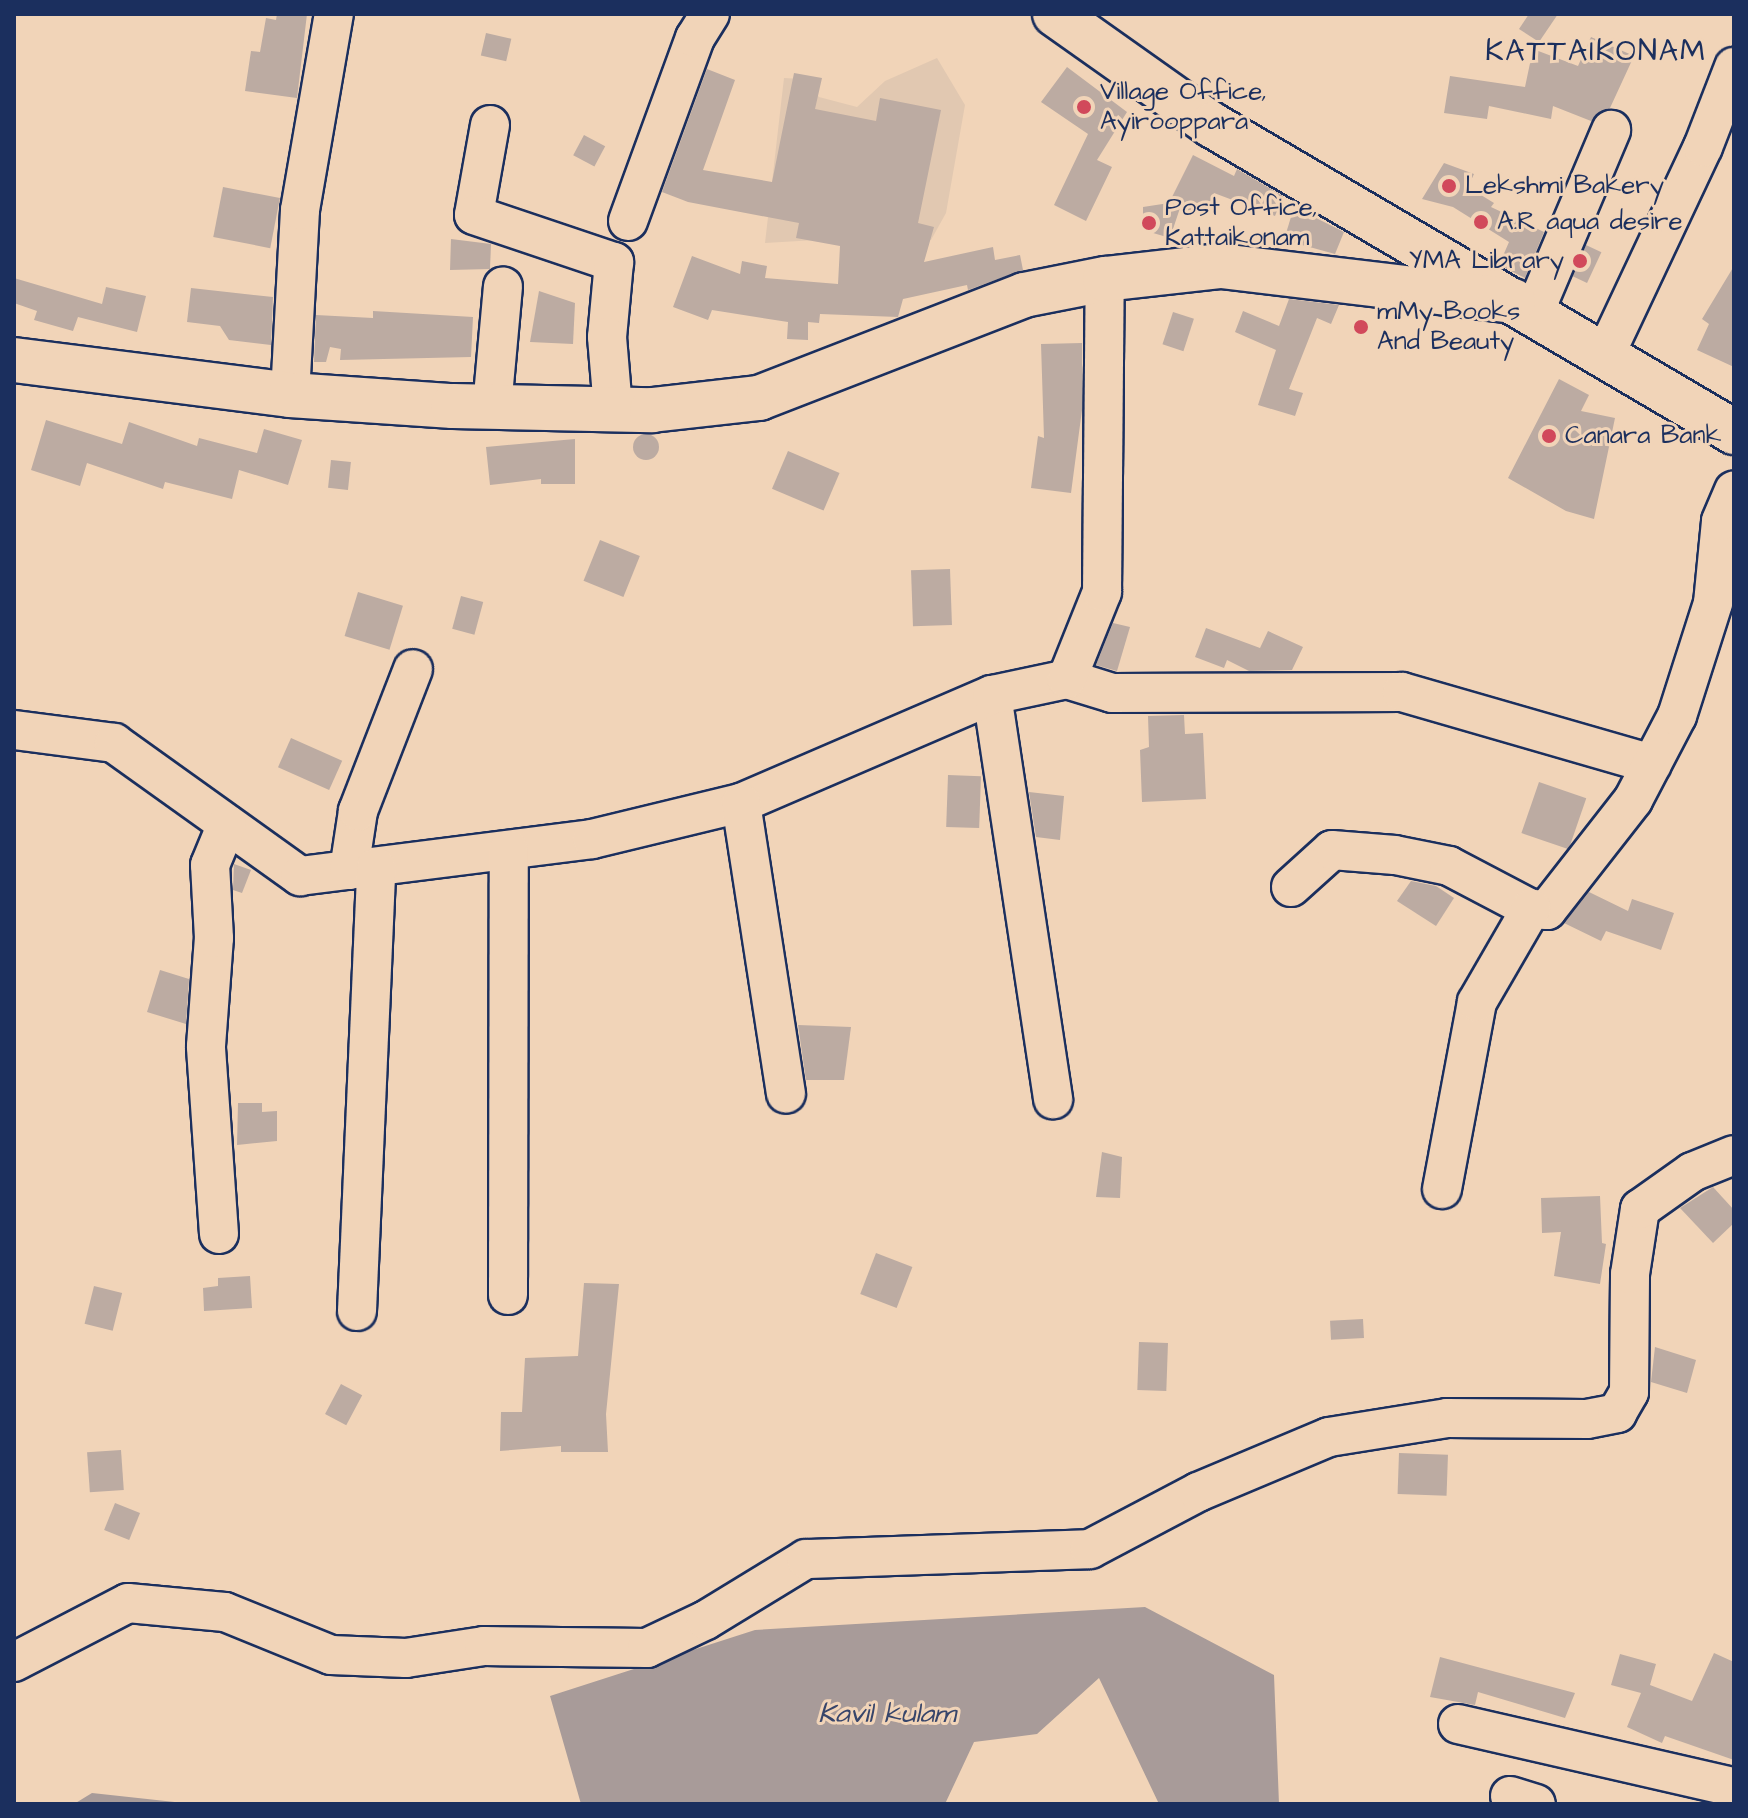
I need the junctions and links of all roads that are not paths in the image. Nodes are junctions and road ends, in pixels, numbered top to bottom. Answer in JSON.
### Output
{"nodes":[{"id":1,"x":334,"y":14,"type":"edge"},
{"id":2,"x":710,"y":14,"type":"edge"},
{"id":3,"x":1079,"y":21,"type":"edge"},
{"id":4,"x":1734,"y":67,"type":"edge"},
{"id":5,"x":490,"y":125,"type":"dead end"},
{"id":6,"x":1611,"y":130,"type":"dead end"},
{"id":7,"x":628,"y":221,"type":"dead end"},
{"id":8,"x":1105,"y":279,"type":"junction"},
{"id":9,"x":503,"y":286,"type":"dead end"},
{"id":10,"x":1523,"y":308,"type":"junction"},
{"id":11,"x":1604,"y":357,"type":"junction"},
{"id":12,"x":14,"y":360,"type":"edge"},
{"id":13,"x":290,"y":395,"type":"junction"},
{"id":14,"x":492,"y":407,"type":"junction"},
{"id":15,"x":613,"y":409,"type":"junction"},
{"id":16,"x":1734,"y":432,"type":"edge"},
{"id":17,"x":1734,"y":491,"type":"edge"},
{"id":18,"x":413,"y":669,"type":"dead end"},
{"id":19,"x":1067,"y":679,"type":"junction"},
{"id":20,"x":992,"y":695,"type":"junction"},
{"id":21,"x":14,"y":730,"type":"edge"},
{"id":22,"x":1652,"y":764,"type":"junction"},
{"id":23,"x":741,"y":803,"type":"junction"},
{"id":24,"x":227,"y":824,"type":"junction"},
{"id":25,"x":509,"y":850,"type":"junction"},
{"id":26,"x":363,"y":868,"type":"junction"},
{"id":27,"x":1291,"y":887,"type":"dead end"},
{"id":28,"x":1531,"y":909,"type":"junction"},
{"id":29,"x":786,"y":1094,"type":"dead end"},
{"id":30,"x":1053,"y":1099,"type":"dead end"},
{"id":31,"x":1734,"y":1155,"type":"edge"},
{"id":32,"x":1442,"y":1189,"type":"dead end"},
{"id":33,"x":219,"y":1234,"type":"dead end"},
{"id":34,"x":508,"y":1295,"type":"dead end"},
{"id":35,"x":357,"y":1311,"type":"dead end"},
{"id":36,"x":14,"y":1662,"type":"edge"},
{"id":37,"x":1458,"y":1724,"type":"dead end"},
{"id":38,"x":1734,"y":1787,"type":"edge"}],
"edges":[{"from":1,"to":13,"type":"street"},
{"from":2,"to":7,"type":"street"},
{"from":3,"to":10,"type":"main road"},
{"from":4,"to":11,"type":"street"},
{"from":5,"to":15,"type":"street"},
{"from":6,"to":10,"type":"street"},
{"from":8,"to":10,"type":"main road"},
{"from":8,"to":15,"type":"main road"},
{"from":8,"to":19,"type":"street"},
{"from":9,"to":14,"type":"street"},
{"from":10,"to":11,"type":"main road"},
{"from":11,"to":16,"type":"main road"},
{"from":12,"to":13,"type":"main road"},
{"from":13,"to":14,"type":"main road"},
{"from":14,"to":15,"type":"main road"},
{"from":17,"to":22,"type":"street"},
{"from":18,"to":26,"type":"street"},
{"from":19,"to":20,"type":"street"},
{"from":19,"to":22,"type":"street"},
{"from":20,"to":23,"type":"street"},
{"from":20,"to":30,"type":"street"},
{"from":21,"to":24,"type":"street"},
{"from":22,"to":28,"type":"street"},
{"from":23,"to":25,"type":"street"},
{"from":23,"to":29,"type":"street"},
{"from":24,"to":26,"type":"street"},
{"from":24,"to":33,"type":"street"},
{"from":25,"to":26,"type":"street"},
{"from":25,"to":34,"type":"street"},
{"from":26,"to":35,"type":"street"},
{"from":27,"to":28,"type":"street"},
{"from":28,"to":32,"type":"street"},
{"from":31,"to":36,"type":"street"},
{"from":37,"to":38,"type":"street"}]}
